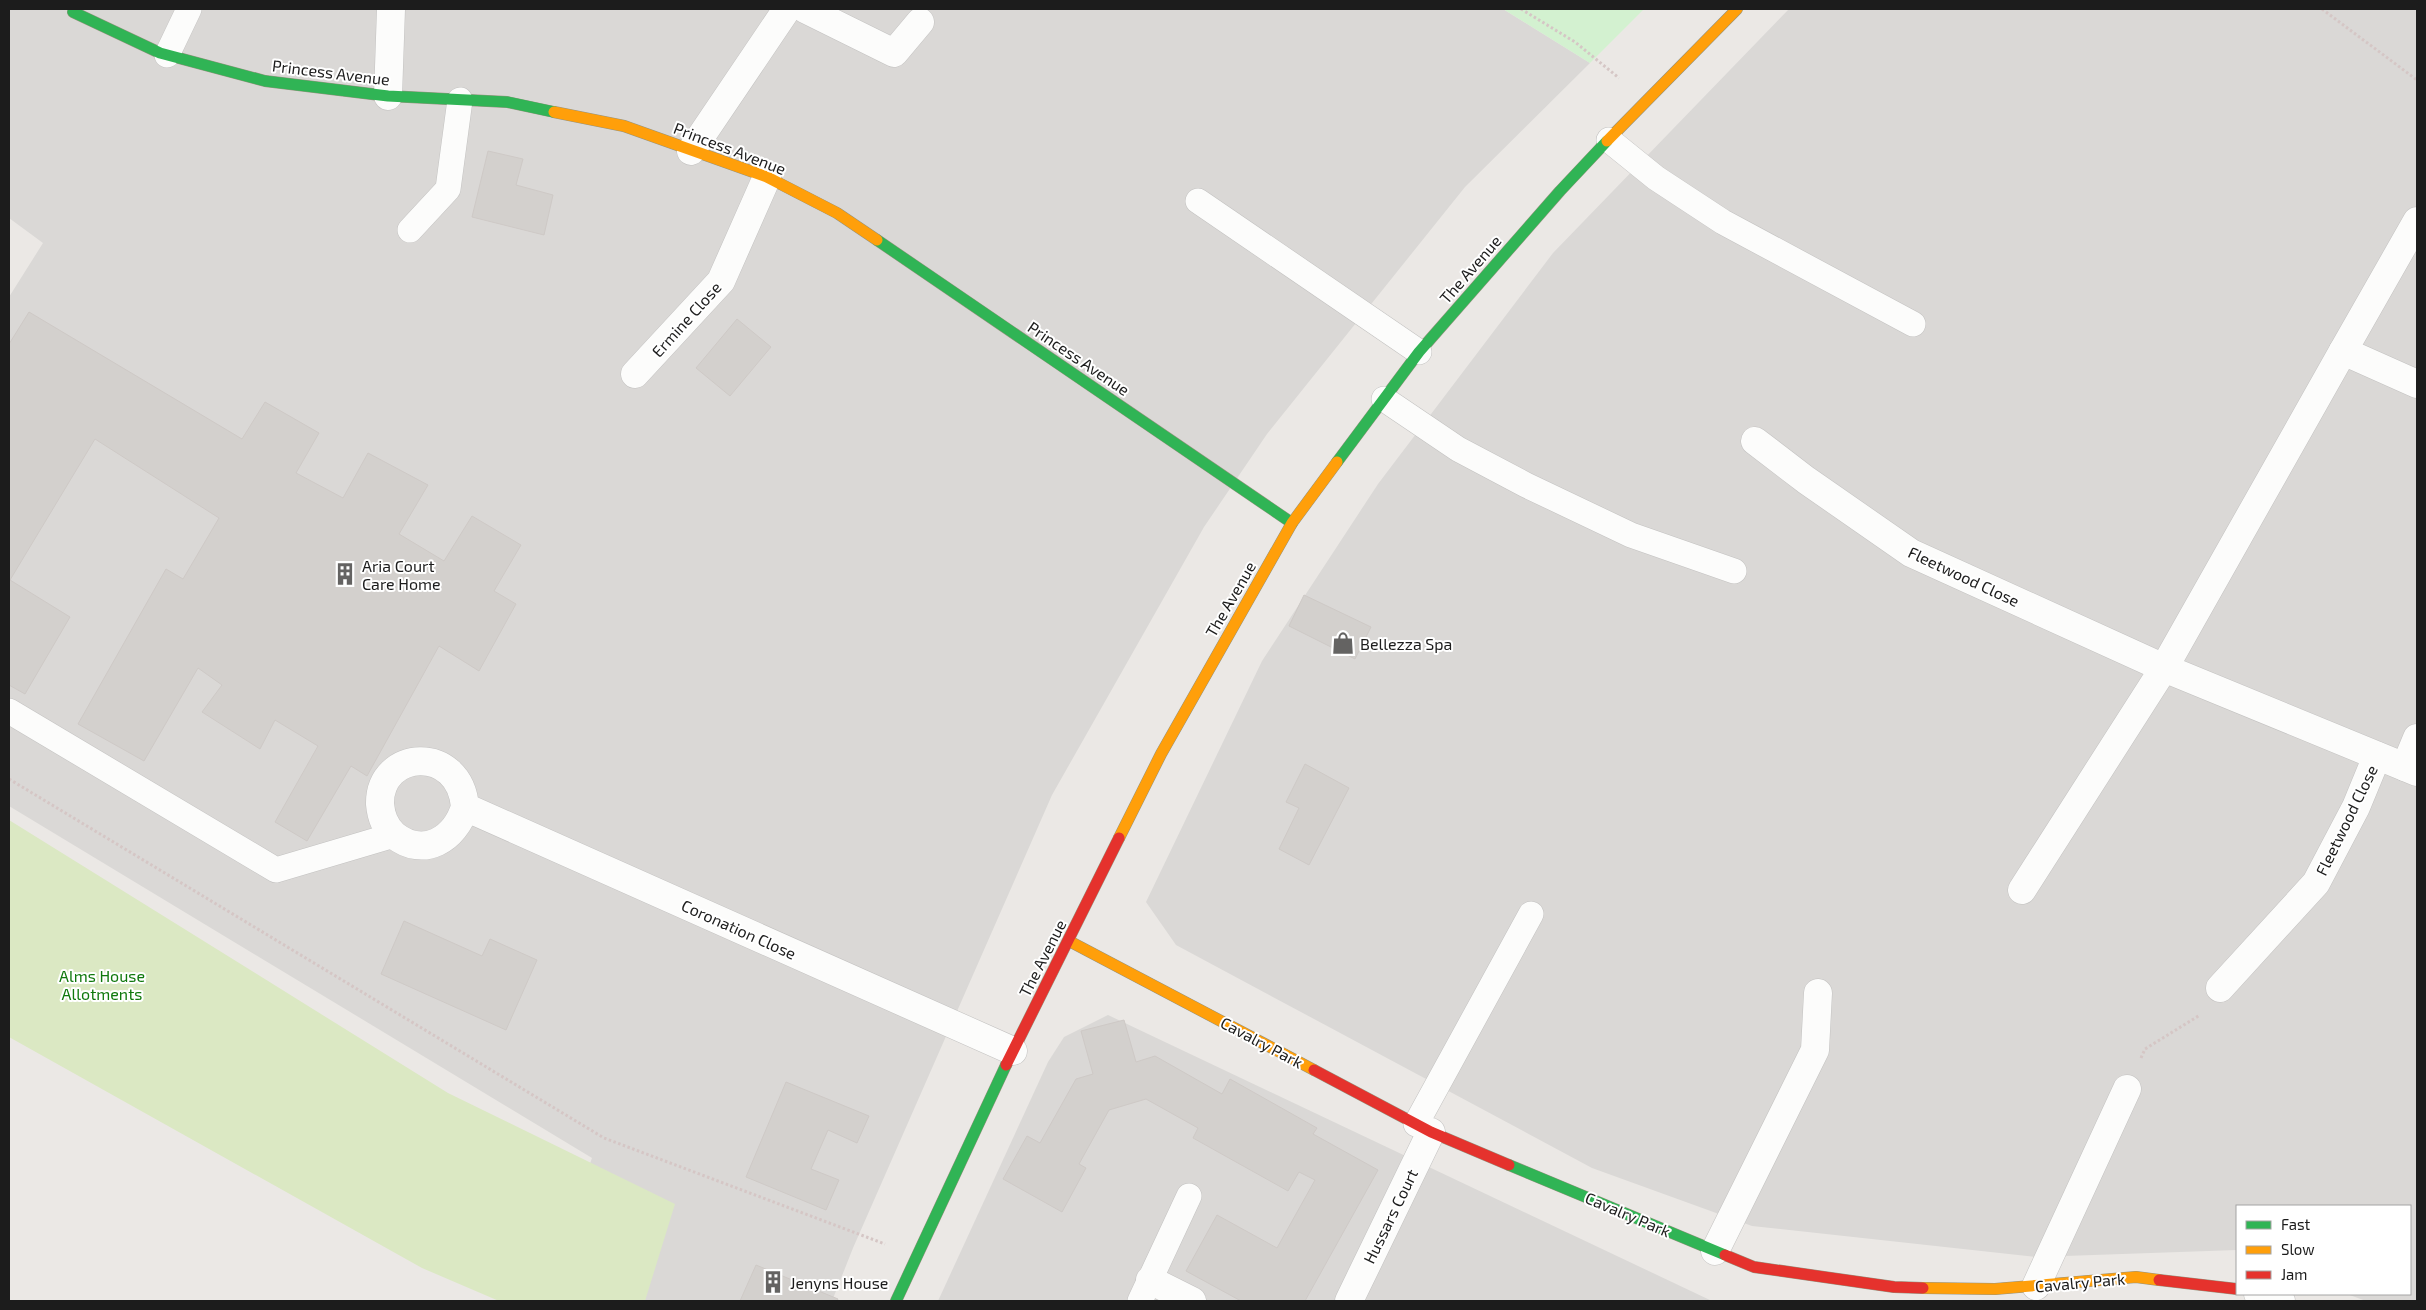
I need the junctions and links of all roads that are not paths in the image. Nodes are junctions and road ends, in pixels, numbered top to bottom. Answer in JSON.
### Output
{"nodes":[{"id":1,"x":189,"y":9,"type":"edge"},
{"id":2,"x":392,"y":9,"type":"edge"},
{"id":3,"x":787,"y":9,"type":"edge"},
{"id":4,"x":805,"y":9,"type":"edge"},
{"id":5,"x":1737,"y":9,"type":"edge"},
{"id":6,"x":73,"y":12,"type":"dead end"},
{"id":7,"x":920,"y":22,"type":"dead end"},
{"id":8,"x":167,"y":55,"type":"junction"},
{"id":9,"x":388,"y":96,"type":"junction"},
{"id":10,"x":460,"y":100,"type":"junction"},
{"id":11,"x":1608,"y":140,"type":"junction"},
{"id":12,"x":691,"y":150,"type":"junction"},
{"id":13,"x":767,"y":177,"type":"junction"},
{"id":14,"x":1198,"y":201,"type":"dead end"},
{"id":15,"x":2417,"y":221,"type":"edge"},
{"id":16,"x":410,"y":230,"type":"dead end"},
{"id":17,"x":1913,"y":324,"type":"dead end"},
{"id":18,"x":2343,"y":351,"type":"junction"},
{"id":19,"x":1419,"y":352,"type":"junction"},
{"id":20,"x":635,"y":374,"type":"dead end"},
{"id":21,"x":2417,"y":384,"type":"edge"},
{"id":22,"x":1384,"y":399,"type":"junction"},
{"id":23,"x":1755,"y":441,"type":"dead end"},
{"id":24,"x":1292,"y":523,"type":"junction"},
{"id":25,"x":1734,"y":571,"type":"dead end"},
{"id":26,"x":2164,"y":668,"type":"junction"},
{"id":27,"x":9,"y":711,"type":"edge"},
{"id":28,"x":2417,"y":738,"type":"edge"},
{"id":29,"x":2377,"y":756,"type":"junction"},
{"id":30,"x":2411,"y":770,"type":"edge"},
{"id":31,"x":464,"y":807,"type":"junction"},
{"id":32,"x":394,"y":834,"type":"junction"},
{"id":33,"x":2022,"y":890,"type":"dead end"},
{"id":34,"x":1531,"y":914,"type":"dead end"},
{"id":35,"x":1069,"y":941,"type":"junction"},
{"id":36,"x":2220,"y":988,"type":"road end"},
{"id":37,"x":1818,"y":993,"type":"dead end"},
{"id":38,"x":1013,"y":1051,"type":"junction"},
{"id":39,"x":2127,"y":1089,"type":"road end"},
{"id":40,"x":1424,"y":1128,"type":"junction"},
{"id":41,"x":1190,"y":1196,"type":"dead end"},
{"id":42,"x":1715,"y":1251,"type":"junction"},
{"id":43,"x":2036,"y":1286,"type":"junction"},
{"id":44,"x":2236,"y":1289,"type":"edge"},
{"id":45,"x":1145,"y":1291,"type":"edge"},
{"id":46,"x":1894,"y":1294,"type":"edge"},
{"id":47,"x":2261,"y":1295,"type":"edge"},
{"id":48,"x":896,"y":1301,"type":"edge"},
{"id":49,"x":1192,"y":1301,"type":"edge"},
{"id":50,"x":1349,"y":1301,"type":"edge"},
{"id":51,"x":2281,"y":1301,"type":"edge"}],
"edges":[{"from":1,"to":8,"type":"lane"},
{"from":2,"to":9,"type":"street"},
{"from":3,"to":12,"type":"street"},
{"from":4,"to":7,"type":"street"},
{"from":5,"to":11,"type":"street","name":"The Avenue"},
{"from":6,"to":8,"type":"street","name":"Princess Avenue"},
{"from":8,"to":9,"type":"street","name":"Princess Avenue"},
{"from":9,"to":10,"type":"street","name":"Princess Avenue"},
{"from":10,"to":12,"type":"street","name":"Princess Avenue"},
{"from":10,"to":16,"type":"lane"},
{"from":11,"to":17,"type":"lane"},
{"from":11,"to":19,"type":"street","name":"The Avenue"},
{"from":12,"to":13,"type":"street","name":"Princess Avenue"},
{"from":13,"to":20,"type":"street","name":"Ermine Close"},
{"from":13,"to":24,"type":"street","name":"Princess Avenue"},
{"from":14,"to":19,"type":"lane"},
{"from":15,"to":18,"type":"street"},
{"from":18,"to":21,"type":"street"},
{"from":18,"to":26,"type":"street"},
{"from":19,"to":22,"type":"street","name":"The Avenue"},
{"from":22,"to":24,"type":"street","name":"The Avenue"},
{"from":22,"to":25,"type":"lane"},
{"from":23,"to":26,"type":"street","name":"Fleetwood Close"},
{"from":24,"to":35,"type":"street","name":"The Avenue"},
{"from":26,"to":29,"type":"street","name":"Fleetwood Close"},
{"from":26,"to":33,"type":"street"},
{"from":27,"to":32,"type":"lane"},
{"from":28,"to":30,"type":"street"},
{"from":29,"to":30,"type":"street"},
{"from":29,"to":36,"type":"street","name":"Fleetwood Close"},
{"from":31,"to":32,"type":"street"},
{"from":31,"to":32,"type":"street"},
{"from":31,"to":38,"type":"street","name":"Coronation Close"},
{"from":34,"to":40,"type":"lane"},
{"from":35,"to":38,"type":"street","name":"The Avenue"},
{"from":35,"to":40,"type":"street","name":"Cavalry Park"},
{"from":37,"to":42,"type":"street"},
{"from":38,"to":48,"type":"street","name":"The Avenue"},
{"from":39,"to":43,"type":"street"},
{"from":40,"to":42,"type":"street","name":"Cavalry Park"},
{"from":40,"to":50,"type":"street","name":"Hussars Court"},
{"from":41,"to":45,"type":"lane"},
{"from":42,"to":46,"type":"street","name":"Cavalry Park"},
{"from":43,"to":44,"type":"street","name":"Cavalry Park"},
{"from":43,"to":46,"type":"street","name":"Cavalry Park"},
{"from":45,"to":49,"type":"street"},
{"from":47,"to":51,"type":"street"}]}
